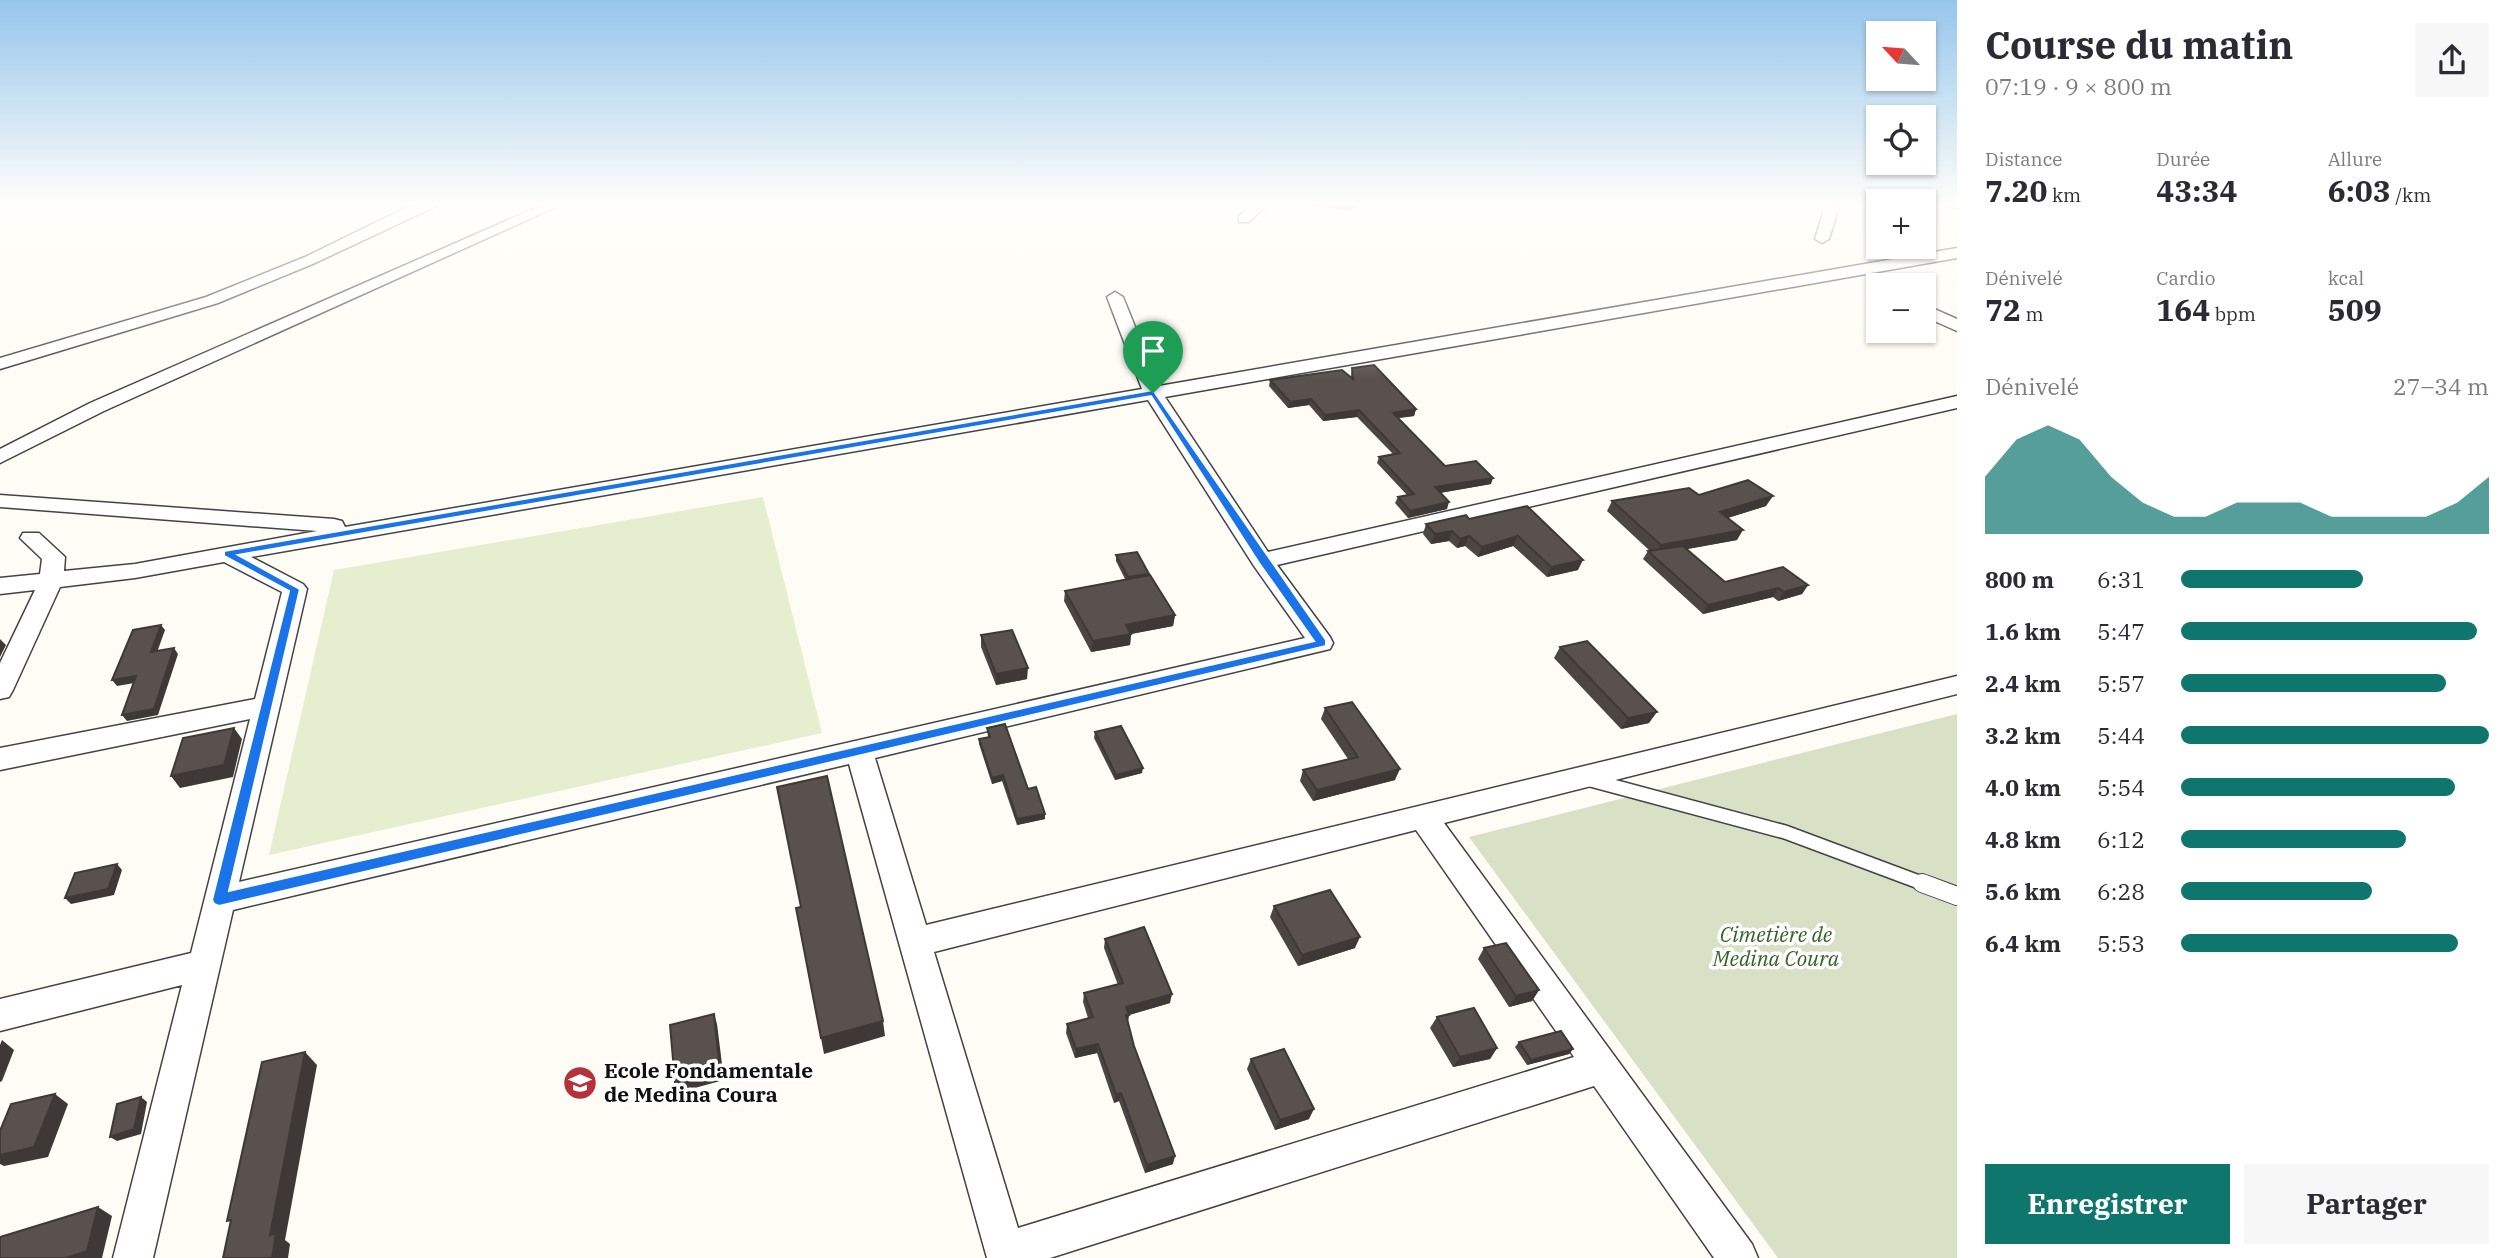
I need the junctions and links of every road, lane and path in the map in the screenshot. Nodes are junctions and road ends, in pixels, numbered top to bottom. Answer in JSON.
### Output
{"nodes":[{"id":1,"x":300,"y":262,"type":"edge"},
{"id":2,"x":424,"y":262,"type":"edge"},
{"id":3,"x":1908,"y":262,"type":"edge"},
{"id":4,"x":1850,"y":272,"type":"junction"},
{"id":5,"x":1866,"y":280,"type":"edge"},
{"id":6,"x":1115,"y":297,"type":"dead end"},
{"id":7,"x":1936,"y":316,"type":"edge"},
{"id":8,"x":1957,"y":326,"type":"edge"},
{"id":9,"x":0,"y":364,"type":"edge"},
{"id":10,"x":1153,"y":393,"type":"junction"},
{"id":11,"x":1957,"y":402,"type":"edge"},
{"id":12,"x":0,"y":457,"type":"edge"},
{"id":13,"x":0,"y":501,"type":"edge"},
{"id":14,"x":373,"y":528,"type":"junction"},
{"id":15,"x":31,"y":538,"type":"dead end"},
{"id":16,"x":228,"y":554,"type":"junction"},
{"id":17,"x":1262,"y":561,"type":"junction"},
{"id":18,"x":51,"y":580,"type":"junction"},
{"id":19,"x":0,"y":586,"type":"edge"},
{"id":20,"x":1957,"y":685,"type":"edge"},
{"id":21,"x":0,"y":690,"type":"edge"},
{"id":22,"x":267,"y":706,"type":"junction"},
{"id":23,"x":859,"y":751,"type":"junction"},
{"id":24,"x":0,"y":759,"type":"edge"},
{"id":25,"x":1580,"y":777,"type":"junction"},
{"id":26,"x":1422,"y":816,"type":"junction"},
{"id":27,"x":1957,"y":896,"type":"edge"},
{"id":28,"x":219,"y":900,"type":"junction"},
{"id":29,"x":915,"y":942,"type":"junction"},
{"id":30,"x":204,"y":965,"type":"junction"},
{"id":31,"x":0,"y":1015,"type":"edge"},
{"id":32,"x":1601,"y":1066,"type":"junction"},
{"id":33,"x":1007,"y":1255,"type":"edge"},
{"id":34,"x":133,"y":1258,"type":"edge"},
{"id":35,"x":1738,"y":1258,"type":"edge"}],
"edges":[{"from":1,"to":9,"type":"street"},
{"from":2,"to":12,"type":"street"},
{"from":3,"to":4,"type":"street"},
{"from":4,"to":5,"type":"street"},
{"from":4,"to":10,"type":"street"},
{"from":6,"to":10,"type":"street"},
{"from":7,"to":8,"type":"street"},
{"from":10,"to":14,"type":"street"},
{"from":10,"to":17,"type":"street"},
{"from":11,"to":17,"type":"street"},
{"from":13,"to":14,"type":"street"},
{"from":14,"to":16,"type":"street"},
{"from":15,"to":18,"type":"street"},
{"from":16,"to":18,"type":"street"},
{"from":16,"to":22,"type":"street"},
{"from":17,"to":23,"type":"street"},
{"from":18,"to":19,"type":"street"},
{"from":18,"to":21,"type":"street"},
{"from":20,"to":25,"type":"street"},
{"from":22,"to":24,"type":"street"},
{"from":22,"to":28,"type":"street"},
{"from":23,"to":28,"type":"street"},
{"from":23,"to":29,"type":"street"},
{"from":25,"to":26,"type":"street"},
{"from":25,"to":27,"type":"lane"},
{"from":26,"to":29,"type":"street"},
{"from":26,"to":32,"type":"street"},
{"from":28,"to":30,"type":"street"},
{"from":29,"to":33,"type":"street"},
{"from":30,"to":31,"type":"street"},
{"from":30,"to":34,"type":"street"},
{"from":32,"to":33,"type":"street"},
{"from":32,"to":35,"type":"street"}]}
